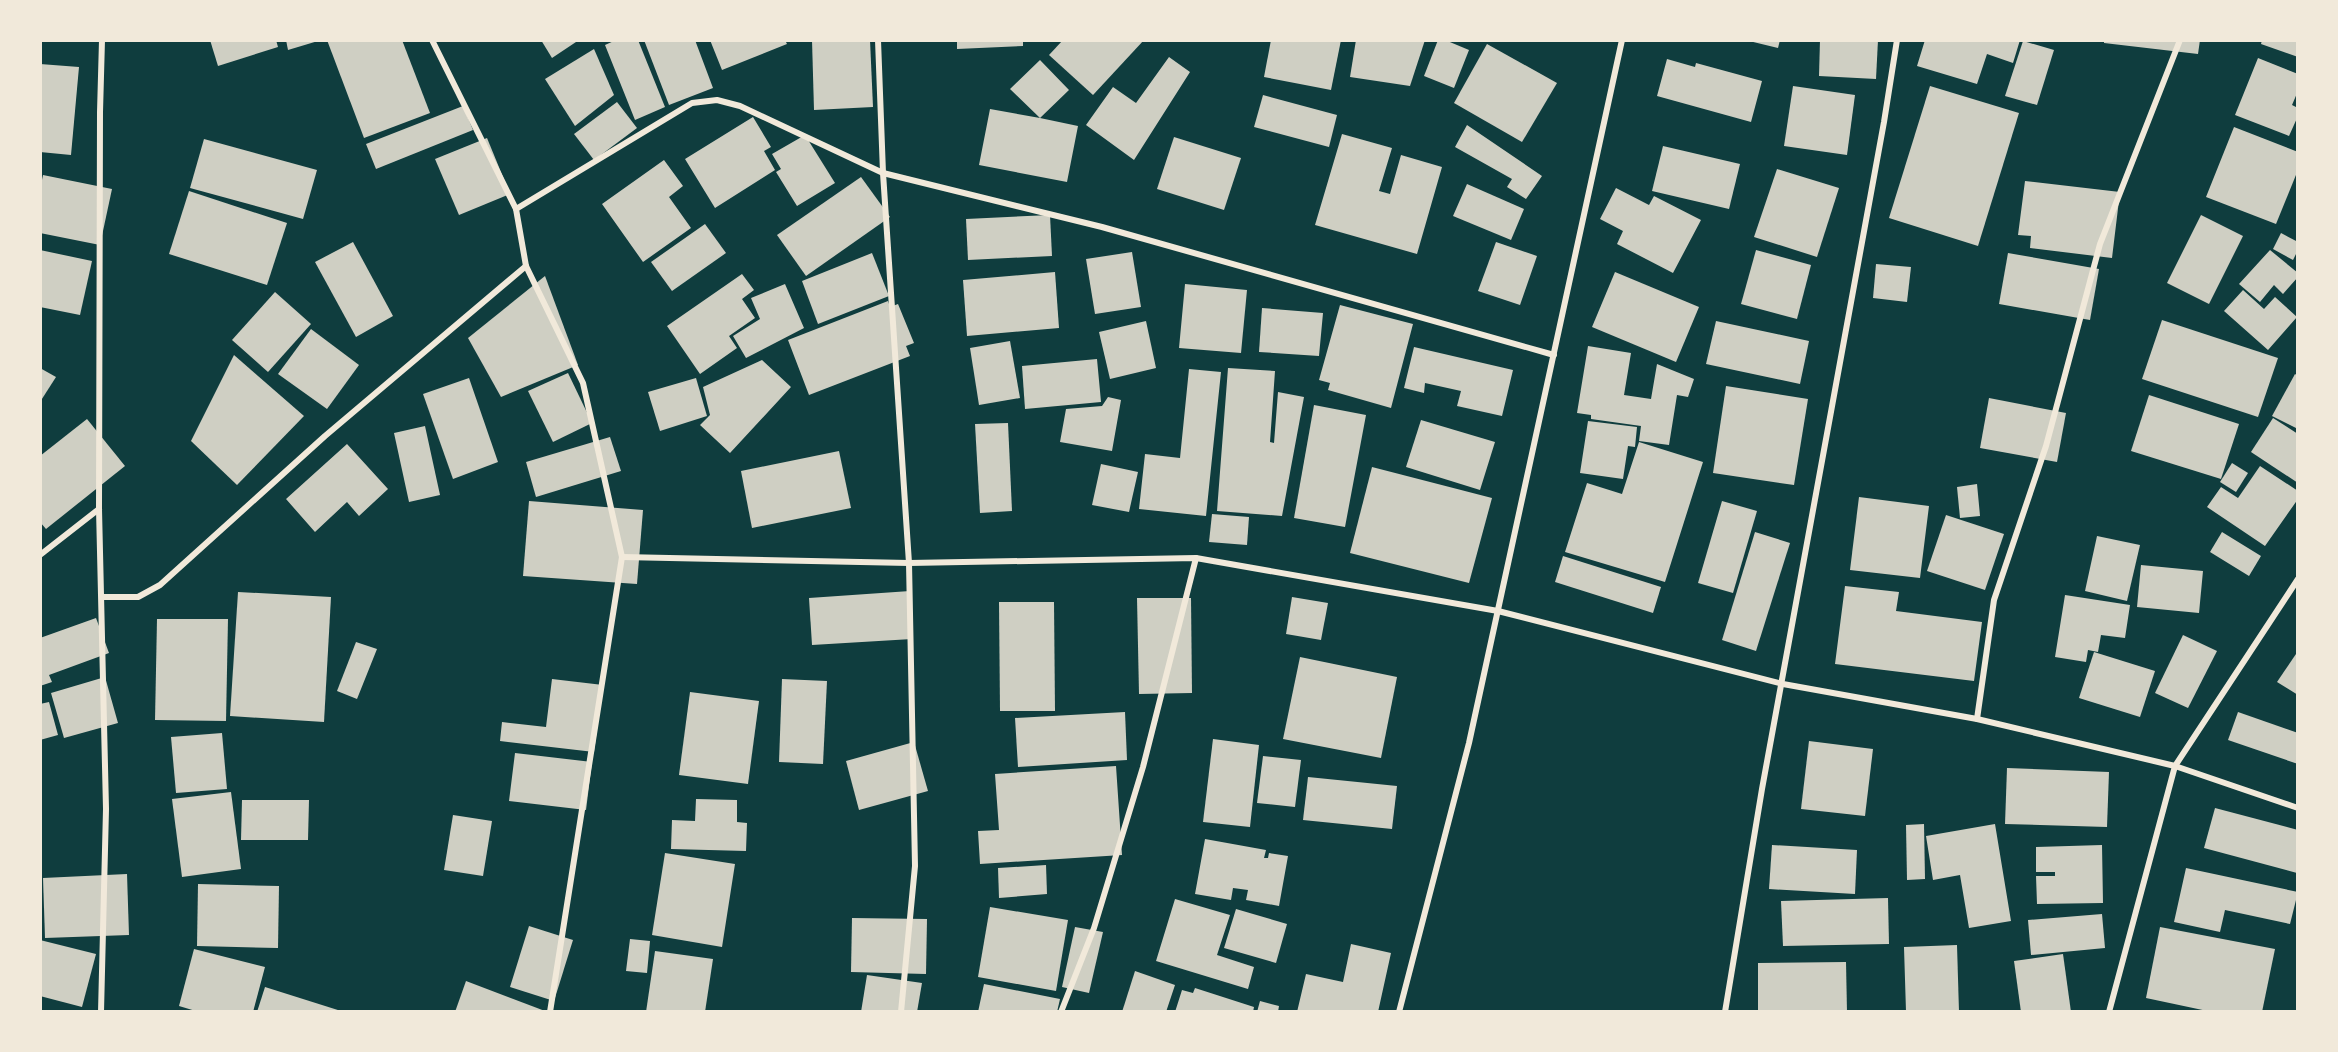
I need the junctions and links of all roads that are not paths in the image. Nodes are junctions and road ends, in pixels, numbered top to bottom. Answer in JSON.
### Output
{"nodes":[{"id":1,"x":102,"y":40,"type":"edge"},
{"id":2,"x":432,"y":40,"type":"edge"},
{"id":3,"x":878,"y":40,"type":"edge"},
{"id":4,"x":1622,"y":40,"type":"edge"},
{"id":5,"x":1897,"y":40,"type":"edge"},
{"id":6,"x":2180,"y":40,"type":"edge"},
{"id":7,"x":883,"y":173,"type":"junction"},
{"id":8,"x":516,"y":209,"type":"junction"},
{"id":9,"x":526,"y":266,"type":"junction"},
{"id":10,"x":1554,"y":355,"type":"junction"},
{"id":11,"x":99,"y":509,"type":"junction"},
{"id":12,"x":40,"y":555,"type":"edge"},
{"id":13,"x":622,"y":557,"type":"junction"},
{"id":14,"x":1196,"y":558,"type":"junction"},
{"id":15,"x":909,"y":563,"type":"junction"},
{"id":16,"x":2298,"y":579,"type":"edge"},
{"id":17,"x":102,"y":597,"type":"junction"},
{"id":18,"x":1498,"y":611,"type":"junction"},
{"id":19,"x":1783,"y":684,"type":"junction"},
{"id":20,"x":1977,"y":719,"type":"junction"},
{"id":21,"x":2175,"y":766,"type":"junction"},
{"id":22,"x":2298,"y":808,"type":"edge"},
{"id":23,"x":101,"y":1011,"type":"edge"},
{"id":24,"x":550,"y":1011,"type":"edge"},
{"id":25,"x":900,"y":1011,"type":"edge"},
{"id":26,"x":1061,"y":1011,"type":"edge"},
{"id":27,"x":1399,"y":1011,"type":"edge"},
{"id":28,"x":1725,"y":1011,"type":"edge"},
{"id":29,"x":2109,"y":1011,"type":"edge"}],
"edges":[{"from":1,"to":11,"type":"street"},
{"from":2,"to":8,"type":"street"},
{"from":3,"to":7,"type":"street"},
{"from":4,"to":10,"type":"street"},
{"from":5,"to":19,"type":"street"},
{"from":6,"to":20,"type":"street"},
{"from":7,"to":8,"type":"street"},
{"from":7,"to":10,"type":"street"},
{"from":7,"to":15,"type":"street"},
{"from":8,"to":9,"type":"street"},
{"from":9,"to":13,"type":"street"},
{"from":9,"to":17,"type":"street"},
{"from":10,"to":18,"type":"street"},
{"from":11,"to":12,"type":"street"},
{"from":11,"to":17,"type":"street"},
{"from":13,"to":15,"type":"street"},
{"from":13,"to":24,"type":"street"},
{"from":14,"to":15,"type":"street"},
{"from":14,"to":18,"type":"street"},
{"from":14,"to":26,"type":"street"},
{"from":15,"to":25,"type":"street"},
{"from":16,"to":21,"type":"street"},
{"from":17,"to":23,"type":"street"},
{"from":18,"to":19,"type":"street"},
{"from":18,"to":27,"type":"street"},
{"from":19,"to":20,"type":"street"},
{"from":19,"to":28,"type":"street"},
{"from":20,"to":21,"type":"street"},
{"from":21,"to":22,"type":"street"},
{"from":21,"to":29,"type":"street"}]}
